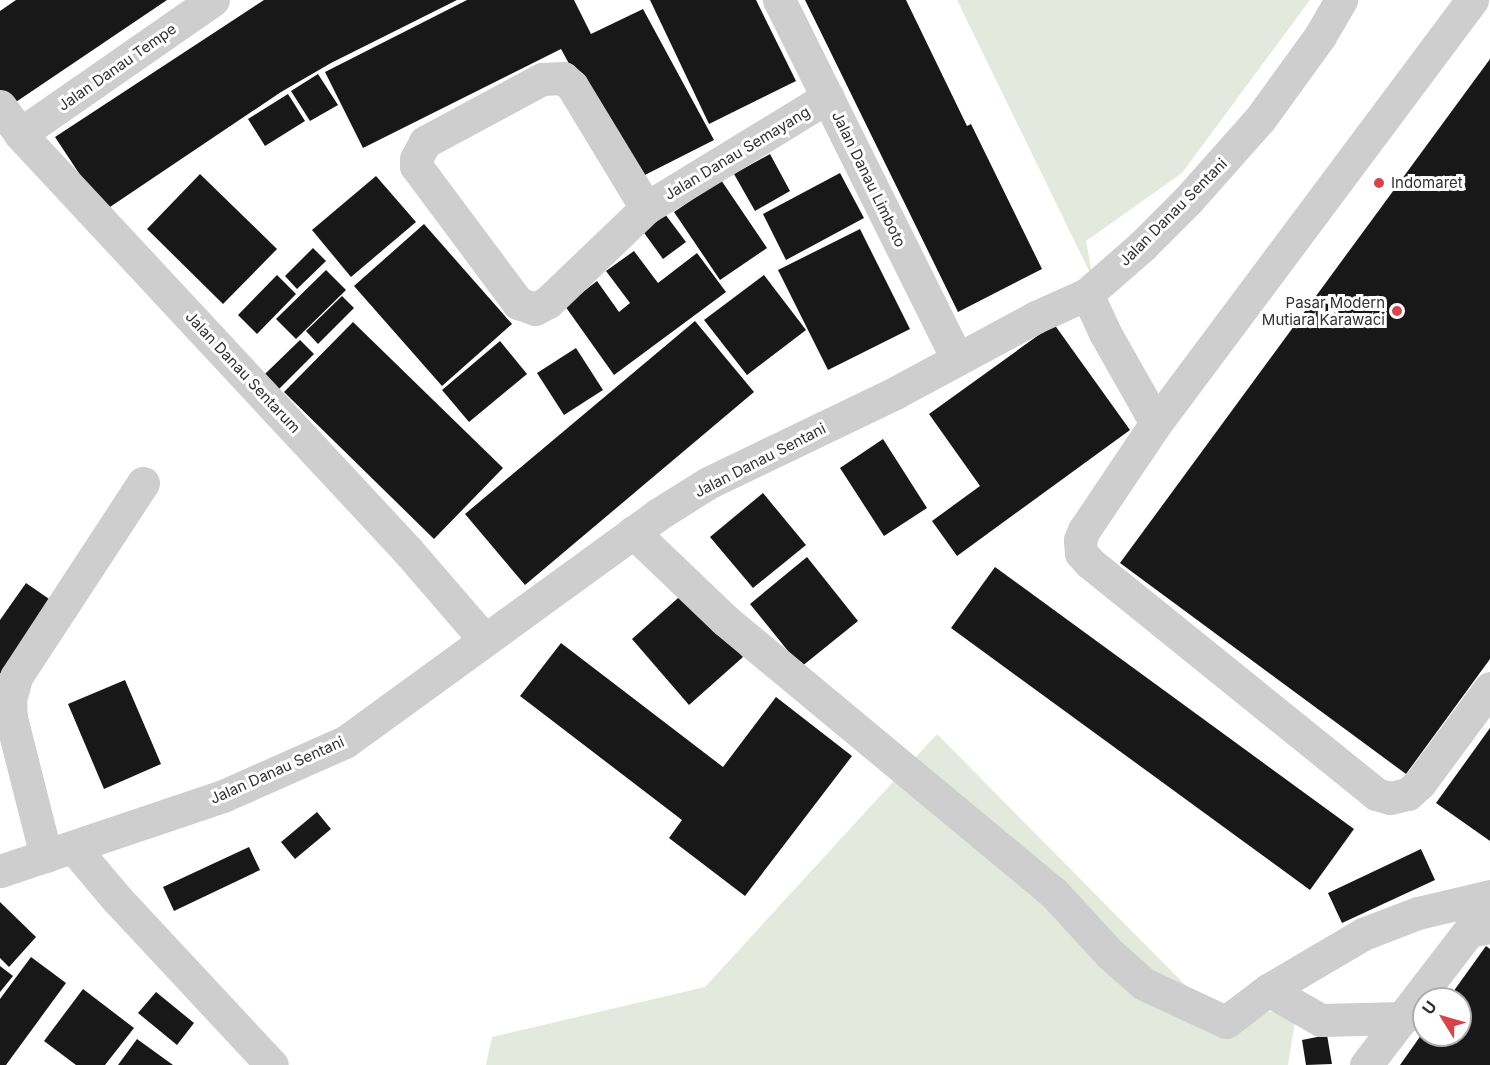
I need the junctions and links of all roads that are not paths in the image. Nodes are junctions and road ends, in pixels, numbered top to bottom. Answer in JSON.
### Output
{"nodes":[{"id":1,"x":213,"y":0,"type":"edge"},
{"id":2,"x":779,"y":0,"type":"edge"},
{"id":3,"x":1341,"y":0,"type":"edge"},
{"id":4,"x":1472,"y":0,"type":"edge"},
{"id":5,"x":828,"y":97,"type":"junction"},
{"id":6,"x":0,"y":106,"type":"edge"},
{"id":7,"x":20,"y":134,"type":"junction"},
{"id":8,"x":646,"y":208,"type":"junction"},
{"id":9,"x":1087,"y":294,"type":"junction"},
{"id":10,"x":957,"y":359,"type":"junction"},
{"id":11,"x":1156,"y":423,"type":"junction"},
{"id":12,"x":143,"y":483,"type":"dead end"},
{"id":13,"x":633,"y":532,"type":"junction"},
{"id":14,"x":484,"y":639,"type":"junction"},
{"id":15,"x":1490,"y":688,"type":"edge"},
{"id":16,"x":60,"y":852,"type":"junction"},
{"id":17,"x":0,"y":871,"type":"edge"},
{"id":18,"x":1490,"y":896,"type":"edge"},
{"id":19,"x":1490,"y":927,"type":"edge"},
{"id":20,"x":1268,"y":990,"type":"junction"},
{"id":21,"x":1403,"y":1018,"type":"junction"},
{"id":22,"x":272,"y":1065,"type":"edge"},
{"id":23,"x":1366,"y":1065,"type":"edge"}],
"edges":[{"from":1,"to":7,"type":"street","name":"Jalan Danau Tempe"},
{"from":2,"to":5,"type":"street","name":"Jalan Danau Limboto"},
{"from":3,"to":9,"type":"street","name":"Jalan Danau Sentani"},
{"from":4,"to":11,"type":"street"},
{"from":5,"to":8,"type":"street","name":"Jalan Danau Semayang"},
{"from":5,"to":10,"type":"street","name":"Jalan Danau Limboto"},
{"from":6,"to":7,"type":"street","name":"Jalan Danau Sentarum"},
{"from":7,"to":14,"type":"street","name":"Jalan Danau Sentarum"},
{"from":8,"to":8,"type":"street","name":"Jalan Danau Semayang"},
{"from":9,"to":10,"type":"street","name":"Jalan Danau Sentani"},
{"from":9,"to":11,"type":"street"},
{"from":10,"to":13,"type":"street","name":"Jalan Danau Sentani"},
{"from":11,"to":15,"type":"street"},
{"from":12,"to":16,"type":"street"},
{"from":13,"to":14,"type":"street","name":"Jalan Danau Sentani"},
{"from":13,"to":20,"type":"street"},
{"from":14,"to":16,"type":"street","name":"Jalan Danau Sentani"},
{"from":16,"to":17,"type":"street","name":"Jalan Danau Sentani"},
{"from":16,"to":22,"type":"street"},
{"from":18,"to":20,"type":"street"},
{"from":19,"to":21,"type":"street"},
{"from":20,"to":21,"type":"street"},
{"from":21,"to":23,"type":"street"}]}
